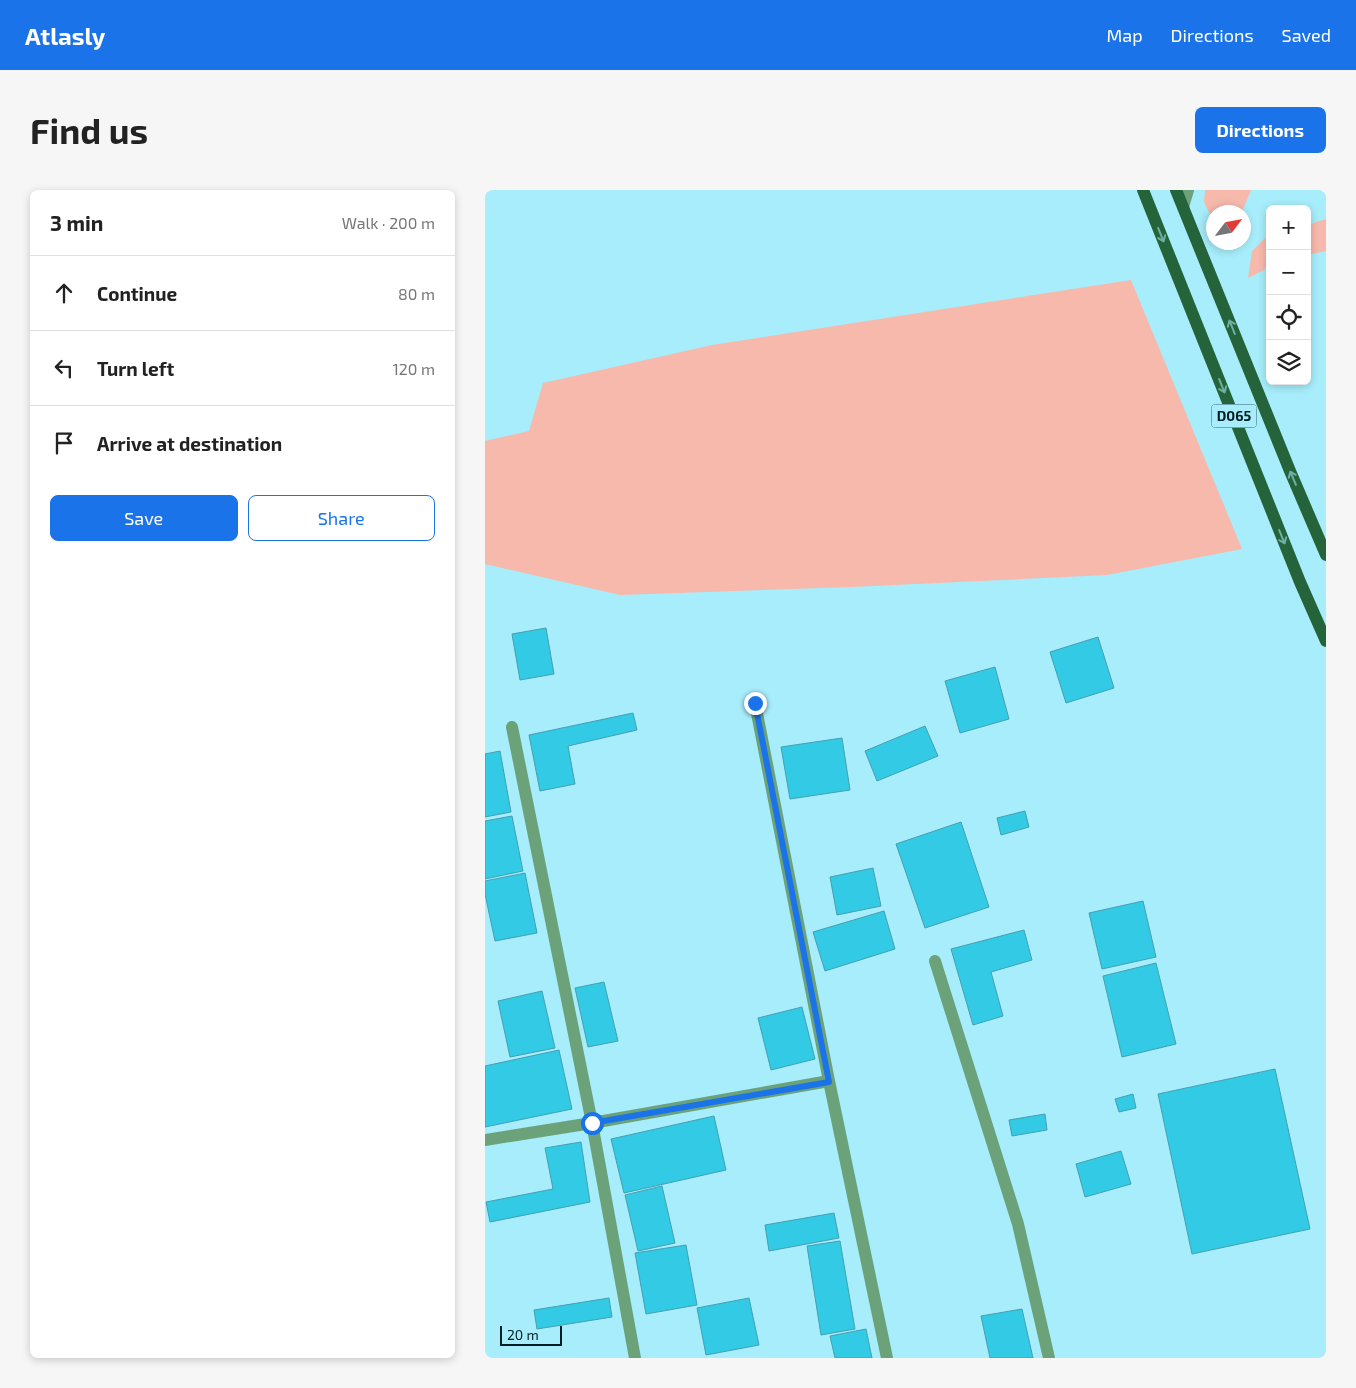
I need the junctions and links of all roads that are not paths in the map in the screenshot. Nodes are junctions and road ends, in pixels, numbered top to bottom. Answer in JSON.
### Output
{"nodes":[{"id":1,"x":1143,"y":190,"type":"edge"},
{"id":2,"x":1176,"y":190,"type":"edge"},
{"id":3,"x":1188,"y":190,"type":"edge"},
{"id":4,"x":1183,"y":207,"type":"junction"},
{"id":5,"x":1326,"y":555,"type":"edge"},
{"id":6,"x":1326,"y":641,"type":"edge"},
{"id":7,"x":755,"y":703,"type":"dead end"},
{"id":8,"x":512,"y":726,"type":"dead end"},
{"id":9,"x":935,"y":961,"type":"dead end"},
{"id":10,"x":829,"y":1082,"type":"junction"},
{"id":11,"x":592,"y":1123,"type":"junction"},
{"id":12,"x":485,"y":1140,"type":"edge"},
{"id":13,"x":635,"y":1358,"type":"edge"},
{"id":14,"x":887,"y":1358,"type":"edge"},
{"id":15,"x":1049,"y":1358,"type":"edge"}],
"edges":[{"from":1,"to":6,"type":"main road","number":"D065","one_way":true},
{"from":2,"to":4,"type":"main road","number":"D065"},
{"from":3,"to":4,"type":"lane"},
{"from":5,"to":4,"type":"main road","number":"D065","one_way":true},
{"from":7,"to":10,"type":"lane"},
{"from":8,"to":11,"type":"lane"},
{"from":9,"to":15,"type":"lane"},
{"from":10,"to":11,"type":"lane"},
{"from":10,"to":14,"type":"lane"},
{"from":11,"to":12,"type":"lane"},
{"from":11,"to":13,"type":"lane"}]}
